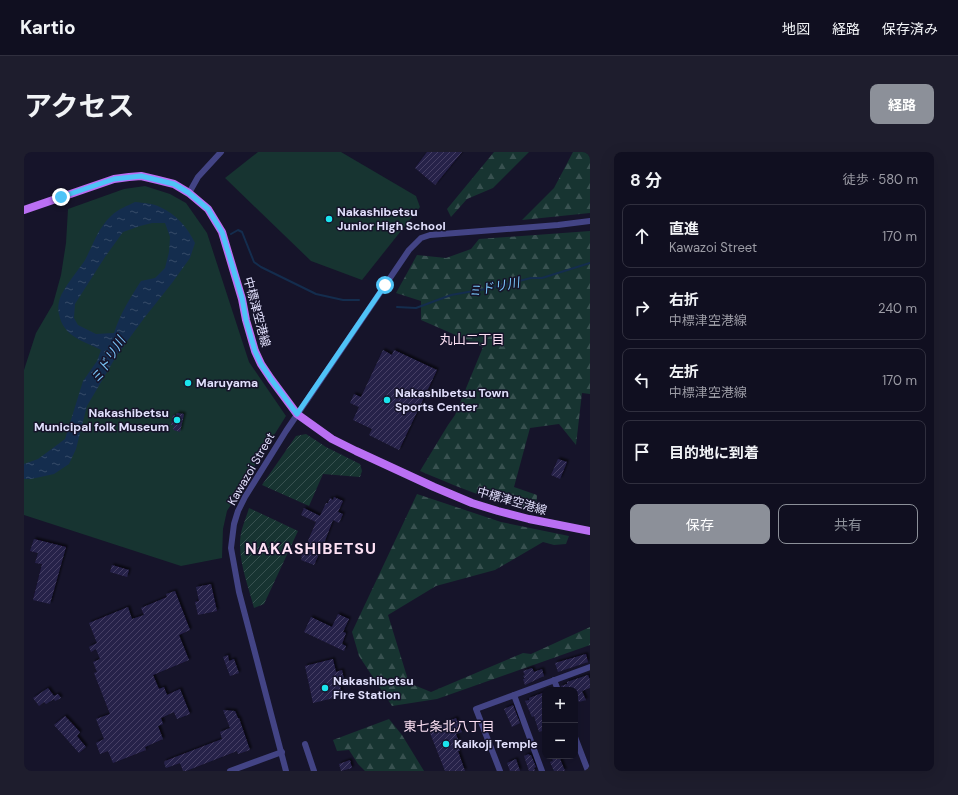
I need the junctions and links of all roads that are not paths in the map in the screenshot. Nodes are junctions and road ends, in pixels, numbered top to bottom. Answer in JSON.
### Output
{"nodes":[{"id":1,"x":221,"y":152,"type":"edge"},
{"id":2,"x":189,"y":193,"type":"junction"},
{"id":3,"x":24,"y":210,"type":"edge"},
{"id":4,"x":590,"y":221,"type":"edge"},
{"id":5,"x":297,"y":414,"type":"junction"},
{"id":6,"x":590,"y":531,"type":"edge"},
{"id":7,"x":590,"y":667,"type":"edge"},
{"id":8,"x":554,"y":680,"type":"junction"},
{"id":9,"x":557,"y":687,"type":"edge"},
{"id":10,"x":514,"y":695,"type":"junction"},
{"id":11,"x":305,"y":744,"type":"dead end"},
{"id":12,"x":578,"y":745,"type":"edge"},
{"id":13,"x":282,"y":752,"type":"junction"},
{"id":14,"x":230,"y":771,"type":"edge"},
{"id":15,"x":286,"y":771,"type":"edge"},
{"id":16,"x":314,"y":771,"type":"edge"},
{"id":17,"x":500,"y":771,"type":"edge"},
{"id":18,"x":542,"y":771,"type":"edge"},
{"id":19,"x":588,"y":771,"type":"edge"}],
"edges":[{"from":1,"to":2,"type":"street"},
{"from":2,"to":3,"type":"main road","name":"中標津空港線"},
{"from":2,"to":5,"type":"main road","name":"中標津空港線"},
{"from":4,"to":5,"type":"street","name":"Kawazoi Street"},
{"from":5,"to":6,"type":"main road","name":"中標津空港線"},
{"from":5,"to":13,"type":"street","name":"Kawazoi Street"},
{"from":7,"to":8,"type":"street"},
{"from":8,"to":9,"type":"street"},
{"from":8,"to":10,"type":"street"},
{"from":10,"to":17,"type":"street"},
{"from":10,"to":18,"type":"street"},
{"from":11,"to":16,"type":"street"},
{"from":12,"to":19,"type":"street"},
{"from":13,"to":14,"type":"street"},
{"from":13,"to":15,"type":"street","name":"Kawazoi Street"}]}
